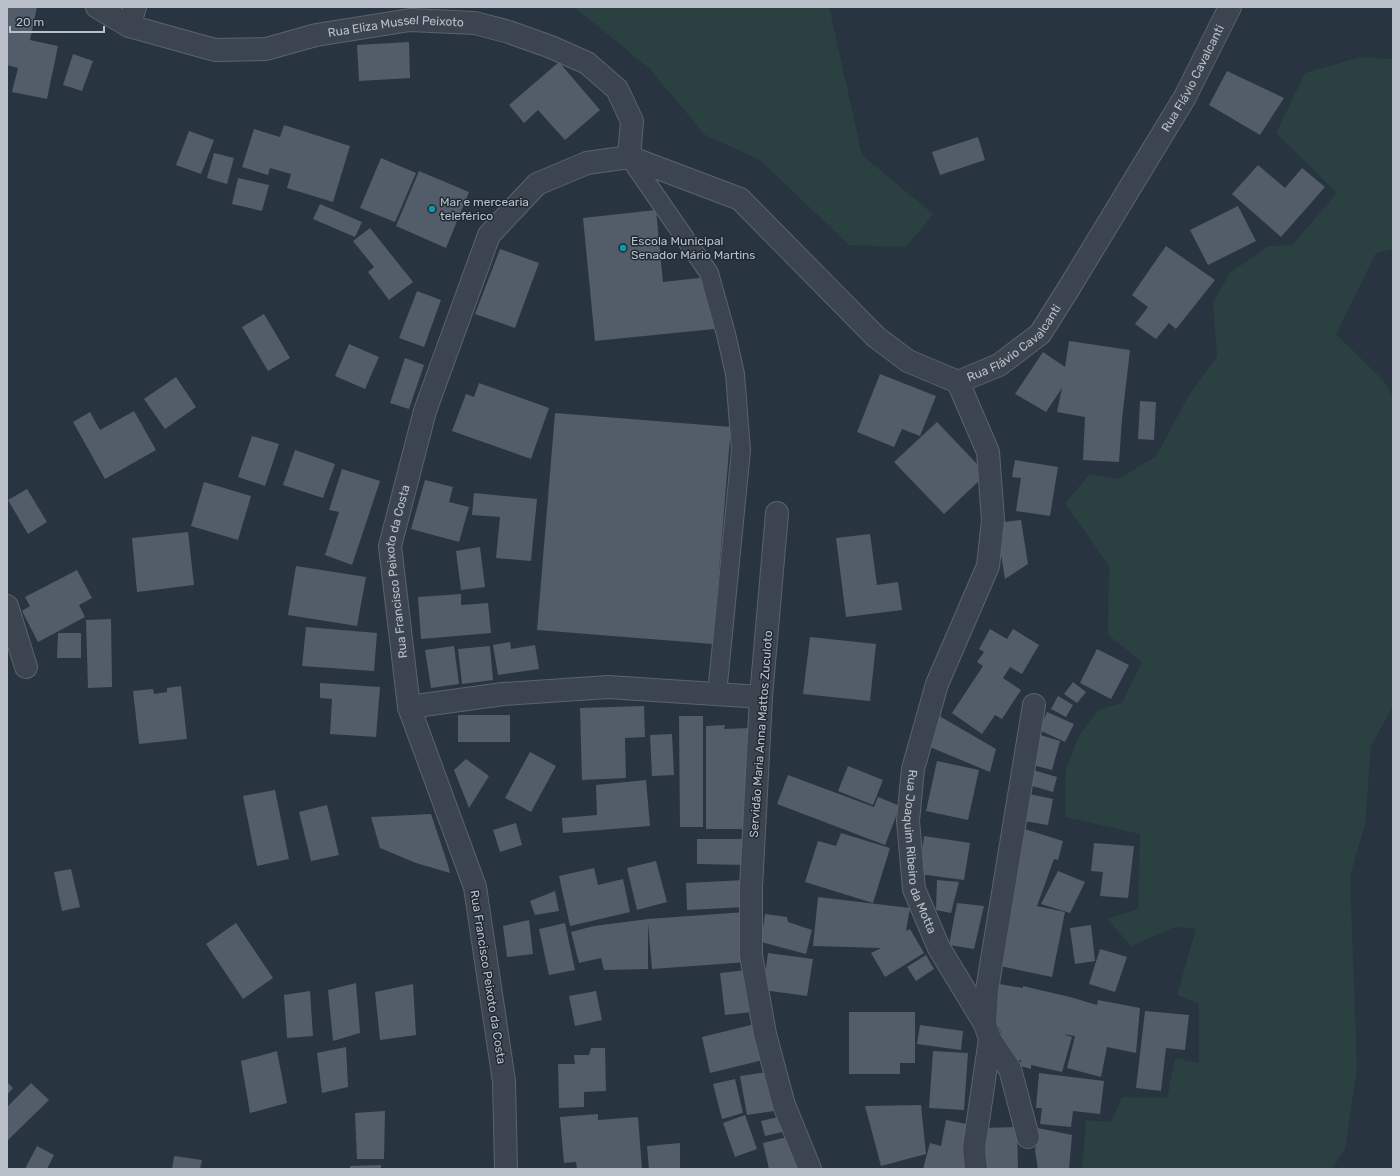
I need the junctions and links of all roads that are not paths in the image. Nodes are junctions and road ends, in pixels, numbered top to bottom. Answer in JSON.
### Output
{"nodes":[{"id":1,"x":97,"y":7,"type":"edge"},
{"id":2,"x":1230,"y":7,"type":"edge"},
{"id":3,"x":132,"y":17,"type":"edge"},
{"id":4,"x":629,"y":157,"type":"junction"},
{"id":5,"x":958,"y":382,"type":"junction"},
{"id":6,"x":777,"y":513,"type":"dead end"},
{"id":7,"x":7,"y":606,"type":"edge"},
{"id":8,"x":26,"y":667,"type":"dead end"},
{"id":9,"x":717,"y":694,"type":"junction"},
{"id":10,"x":761,"y":697,"type":"junction"},
{"id":11,"x":1034,"y":705,"type":"dead end"},
{"id":12,"x":409,"y":707,"type":"junction"},
{"id":13,"x":988,"y":1031,"type":"junction"},
{"id":14,"x":1028,"y":1137,"type":"dead end"},
{"id":15,"x":506,"y":1169,"type":"edge"},
{"id":16,"x":810,"y":1169,"type":"edge"},
{"id":17,"x":976,"y":1169,"type":"edge"}],
"edges":[{"from":1,"to":3,"type":"street","name":"Rua Eliza Mussel Peixoto"},
{"from":2,"to":5,"type":"street","name":"Rua Flávio Cavalcanti"},
{"from":3,"to":4,"type":"street","name":"Rua Eliza Mussel Peixoto"},
{"from":4,"to":5,"type":"street","name":"Rua Flávio Cavalcanti"},
{"from":4,"to":9,"type":"lane"},
{"from":4,"to":12,"type":"street","name":"Rua Francisco Peixoto da Costa"},
{"from":5,"to":13,"type":"street","name":"Rua Joaquim Ribeiro da Motta"},
{"from":6,"to":10,"type":"street","name":"Servidão Maria Anna Mattos Zuculoto"},
{"from":7,"to":8,"type":"street"},
{"from":9,"to":10,"type":"street"},
{"from":9,"to":12,"type":"street"},
{"from":10,"to":16,"type":"street","name":"Servidão Maria Anna Mattos Zuculoto"},
{"from":11,"to":13,"type":"street"},
{"from":12,"to":15,"type":"street","name":"Rua Francisco Peixoto da Costa"},
{"from":13,"to":14,"type":"street","name":"Rua Joaquim Ribeiro da Motta"},
{"from":13,"to":17,"type":"street"}]}
